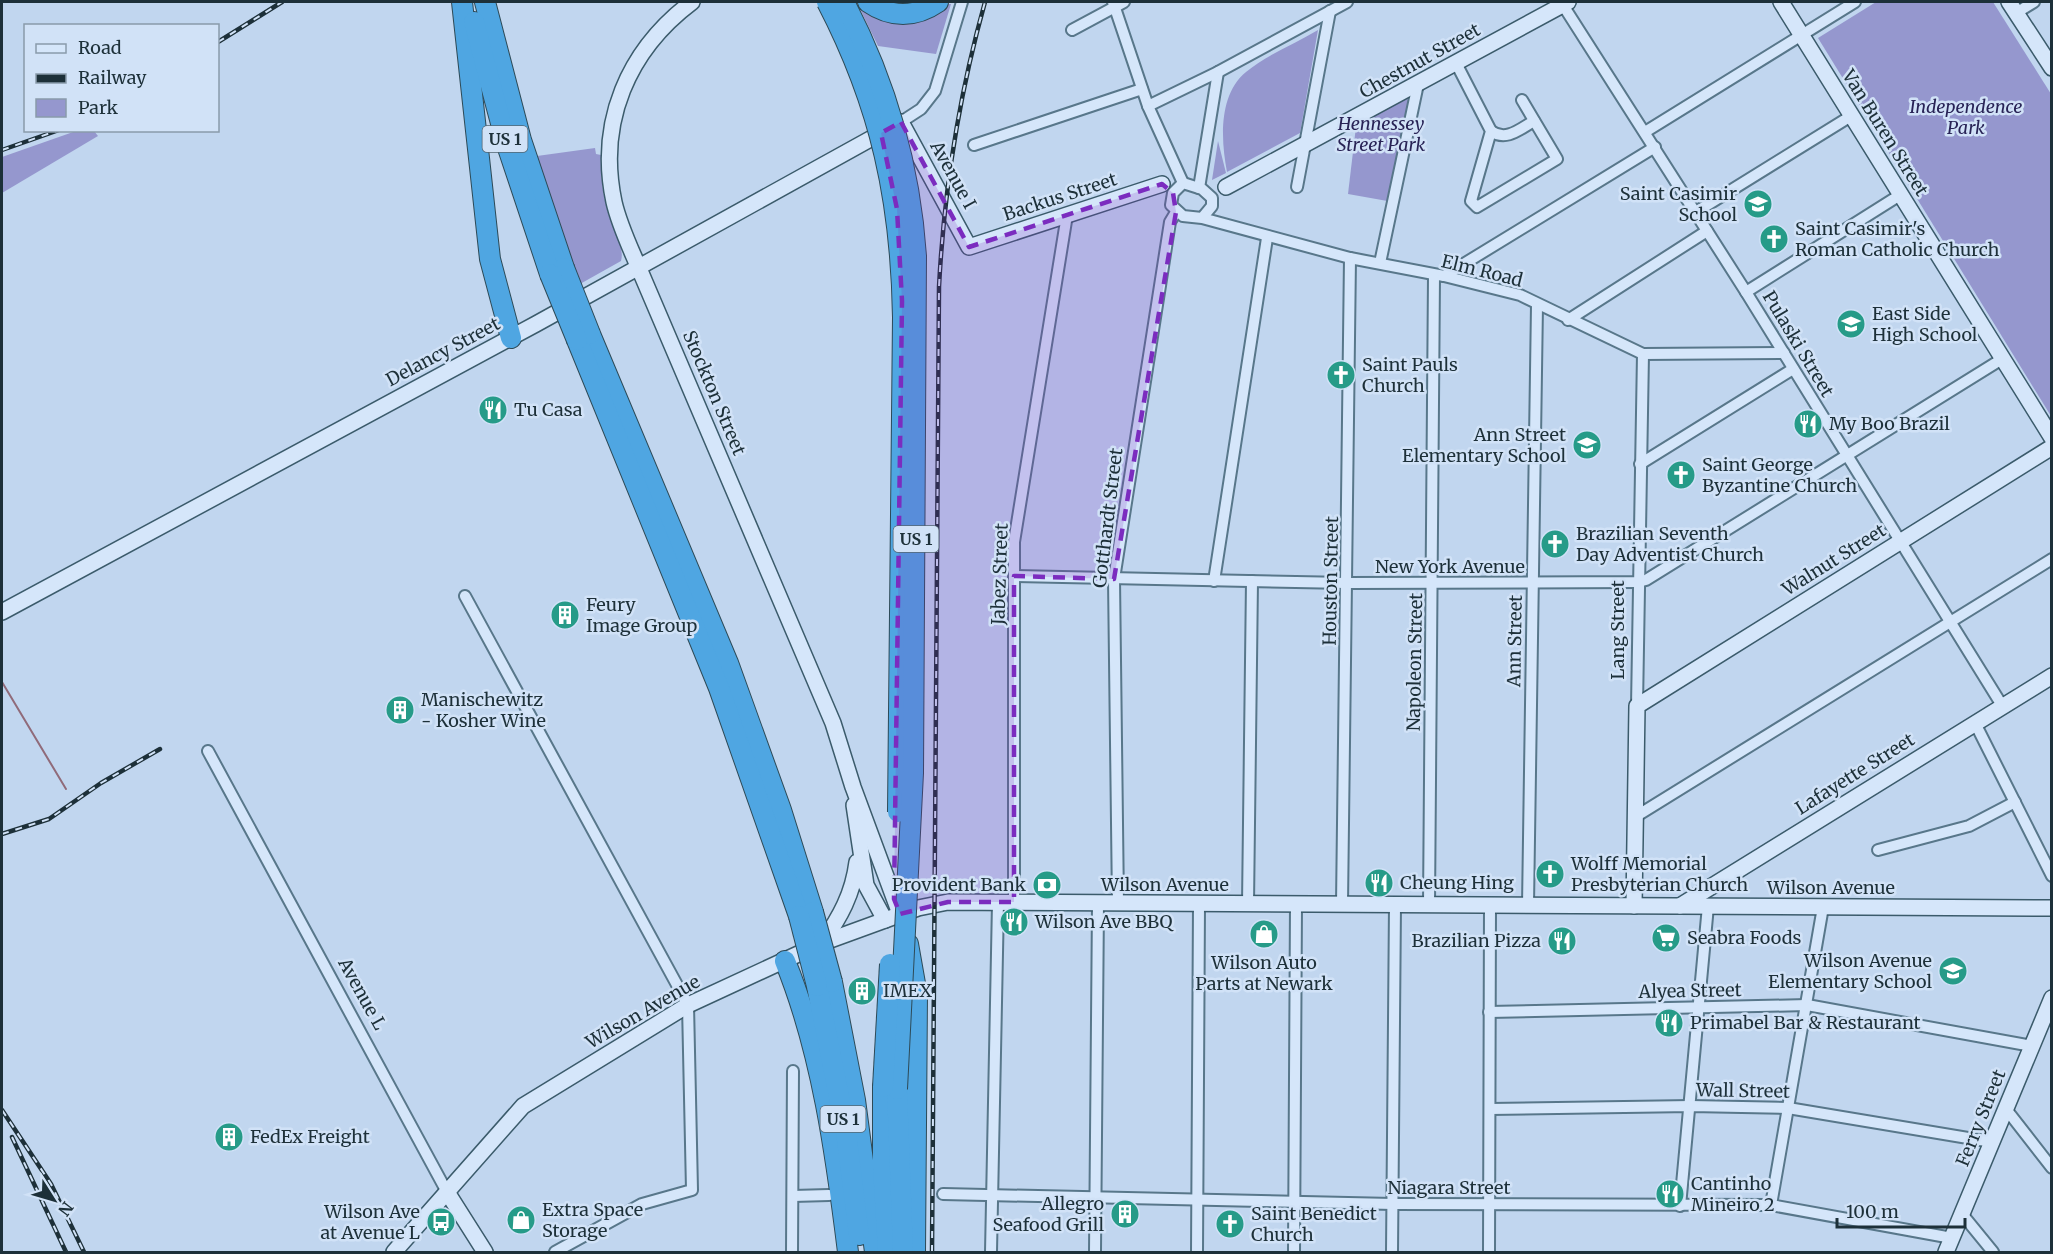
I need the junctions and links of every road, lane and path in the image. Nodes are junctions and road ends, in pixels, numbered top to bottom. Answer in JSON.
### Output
{"nodes":[{"id":1,"x":462,"y":2,"type":"edge"},
{"id":2,"x":470,"y":2,"type":"edge"},
{"id":3,"x":484,"y":2,"type":"edge"},
{"id":4,"x":692,"y":2,"type":"edge"},
{"id":5,"x":827,"y":2,"type":"edge"},
{"id":6,"x":844,"y":2,"type":"edge"},
{"id":7,"x":938,"y":2,"type":"edge"},
{"id":8,"x":962,"y":2,"type":"edge"},
{"id":9,"x":1347,"y":2,"type":"edge"},
{"id":10,"x":1564,"y":2,"type":"edge"},
{"id":11,"x":1781,"y":2,"type":"edge"},
{"id":12,"x":1855,"y":2,"type":"edge"},
{"id":13,"x":2034,"y":2,"type":"edge"},
{"id":14,"x":1117,"y":3,"type":"edge"},
{"id":15,"x":873,"y":5,"type":"edge"},
{"id":16,"x":2012,"y":7,"type":"edge"},
{"id":17,"x":1330,"y":11,"type":"junction"},
{"id":18,"x":1072,"y":30,"type":"dead end"},
{"id":19,"x":1802,"y":35,"type":"junction"},
{"id":20,"x":1456,"y":63,"type":"junction"},
{"id":21,"x":2052,"y":68,"type":"edge"},
{"id":22,"x":1218,"y":72,"type":"junction"},
{"id":23,"x":1418,"y":84,"type":"junction"},
{"id":24,"x":1142,"y":89,"type":"junction"},
{"id":25,"x":1522,"y":99,"type":"dead end"},
{"id":26,"x":1148,"y":106,"type":"junction"},
{"id":27,"x":1851,"y":116,"type":"junction"},
{"id":28,"x":1534,"y":121,"type":"junction"},
{"id":29,"x":901,"y":122,"type":"junction"},
{"id":30,"x":1491,"y":131,"type":"junction"},
{"id":31,"x":1646,"y":132,"type":"junction"},
{"id":32,"x":974,"y":145,"type":"dead end"},
{"id":33,"x":1307,"y":145,"type":"junction"},
{"id":34,"x":1655,"y":147,"type":"junction"},
{"id":35,"x":1174,"y":186,"type":"junction"},
{"id":36,"x":1226,"y":187,"type":"junction"},
{"id":37,"x":1297,"y":187,"type":"dead end"},
{"id":38,"x":1203,"y":190,"type":"junction"},
{"id":39,"x":1900,"y":195,"type":"junction"},
{"id":40,"x":1212,"y":206,"type":"junction"},
{"id":41,"x":1176,"y":212,"type":"junction"},
{"id":42,"x":1696,"y":212,"type":"junction"},
{"id":43,"x":1067,"y":215,"type":"junction"},
{"id":44,"x":1202,"y":218,"type":"junction"},
{"id":45,"x":1707,"y":231,"type":"junction"},
{"id":46,"x":1267,"y":238,"type":"junction"},
{"id":47,"x":969,"y":247,"type":"joint"},
{"id":48,"x":1350,"y":258,"type":"junction"},
{"id":49,"x":1380,"y":263,"type":"junction"},
{"id":50,"x":638,"y":266,"type":"junction"},
{"id":51,"x":557,"y":271,"type":"junction"},
{"id":52,"x":1439,"y":276,"type":"junction"},
{"id":53,"x":1746,"y":292,"type":"junction"},
{"id":54,"x":1537,"y":305,"type":"junction"},
{"id":55,"x":1568,"y":320,"type":"junction"},
{"id":56,"x":511,"y":338,"type":"junction"},
{"id":57,"x":1784,"y":353,"type":"junction"},
{"id":58,"x":1643,"y":354,"type":"junction"},
{"id":59,"x":2002,"y":359,"type":"junction"},
{"id":60,"x":1793,"y":369,"type":"junction"},
{"id":61,"x":2052,"y":438,"type":"edge"},
{"id":62,"x":2052,"y":447,"type":"edge"},
{"id":63,"x":1846,"y":455,"type":"junction"},
{"id":64,"x":1640,"y":464,"type":"junction"},
{"id":65,"x":1900,"y":542,"type":"junction"},
{"id":66,"x":2052,"y":559,"type":"edge"},
{"id":67,"x":1014,"y":576,"type":"junction"},
{"id":68,"x":1114,"y":579,"type":"junction"},
{"id":69,"x":1214,"y":581,"type":"junction"},
{"id":70,"x":1252,"y":581,"type":"junction"},
{"id":71,"x":1638,"y":582,"type":"junction"},
{"id":72,"x":1347,"y":583,"type":"junction"},
{"id":73,"x":1432,"y":583,"type":"junction"},
{"id":74,"x":1532,"y":584,"type":"junction"},
{"id":75,"x":465,"y":596,"type":"dead end"},
{"id":76,"x":2,"y":612,"type":"edge"},
{"id":77,"x":1950,"y":622,"type":"junction"},
{"id":78,"x":2052,"y":676,"type":"edge"},
{"id":79,"x":1637,"y":706,"type":"junction"},
{"id":80,"x":2003,"y":707,"type":"junction"},
{"id":81,"x":1975,"y":723,"type":"junction"},
{"id":82,"x":208,"y":751,"type":"dead end"},
{"id":83,"x":853,"y":787,"type":"junction"},
{"id":84,"x":2015,"y":802,"type":"junction"},
{"id":85,"x":1635,"y":817,"type":"junction"},
{"id":86,"x":859,"y":848,"type":"junction"},
{"id":87,"x":1878,"y":850,"type":"dead end"},
{"id":88,"x":2052,"y":876,"type":"edge"},
{"id":89,"x":1014,"y":902,"type":"junction"},
{"id":90,"x":998,"y":903,"type":"junction"},
{"id":91,"x":1098,"y":904,"type":"junction"},
{"id":92,"x":1118,"y":904,"type":"junction"},
{"id":93,"x":1248,"y":904,"type":"junction"},
{"id":94,"x":1296,"y":904,"type":"junction"},
{"id":95,"x":1342,"y":904,"type":"junction"},
{"id":96,"x":1199,"y":905,"type":"junction"},
{"id":97,"x":1395,"y":905,"type":"junction"},
{"id":98,"x":1429,"y":905,"type":"junction"},
{"id":99,"x":1528,"y":905,"type":"junction"},
{"id":100,"x":1490,"y":906,"type":"junction"},
{"id":101,"x":1634,"y":906,"type":"junction"},
{"id":102,"x":1680,"y":906,"type":"junction"},
{"id":103,"x":1708,"y":906,"type":"junction"},
{"id":104,"x":1823,"y":907,"type":"junction"},
{"id":105,"x":2052,"y":908,"type":"edge"},
{"id":106,"x":893,"y":917,"type":"junction"},
{"id":107,"x":822,"y":943,"type":"junction"},
{"id":108,"x":785,"y":960,"type":"junction"},
{"id":109,"x":825,"y":984,"type":"junction"},
{"id":110,"x":2052,"y":998,"type":"edge"},
{"id":111,"x":688,"y":1005,"type":"junction"},
{"id":112,"x":1806,"y":1005,"type":"junction"},
{"id":113,"x":1701,"y":1007,"type":"junction"},
{"id":114,"x":1489,"y":1012,"type":"junction"},
{"id":115,"x":2032,"y":1046,"type":"junction"},
{"id":116,"x":794,"y":1071,"type":"dead end"},
{"id":117,"x":890,"y":1088,"type":"junction"},
{"id":118,"x":1691,"y":1106,"type":"junction"},
{"id":119,"x":1788,"y":1108,"type":"junction"},
{"id":120,"x":1490,"y":1109,"type":"junction"},
{"id":121,"x":2006,"y":1109,"type":"junction"},
{"id":122,"x":1992,"y":1142,"type":"junction"},
{"id":123,"x":2052,"y":1168,"type":"edge"},
{"id":124,"x":447,"y":1192,"type":"junction"},
{"id":125,"x":943,"y":1194,"type":"dead end"},
{"id":126,"x":830,"y":1195,"type":"dead end"},
{"id":127,"x":793,"y":1196,"type":"junction"},
{"id":128,"x":992,"y":1197,"type":"junction"},
{"id":129,"x":1095,"y":1198,"type":"junction"},
{"id":130,"x":1197,"y":1200,"type":"junction"},
{"id":131,"x":1295,"y":1202,"type":"junction"},
{"id":132,"x":1393,"y":1204,"type":"junction"},
{"id":133,"x":1489,"y":1205,"type":"junction"},
{"id":134,"x":1771,"y":1205,"type":"junction"},
{"id":135,"x":1680,"y":1206,"type":"junction"},
{"id":136,"x":1962,"y":1214,"type":"junction"},
{"id":137,"x":1949,"y":1245,"type":"edge"},
{"id":138,"x":394,"y":1252,"type":"edge"},
{"id":139,"x":485,"y":1252,"type":"edge"},
{"id":140,"x":555,"y":1252,"type":"edge"},
{"id":141,"x":792,"y":1252,"type":"edge"},
{"id":142,"x":848,"y":1252,"type":"edge"},
{"id":143,"x":861,"y":1252,"type":"edge"},
{"id":144,"x":875,"y":1252,"type":"edge"},
{"id":145,"x":888,"y":1252,"type":"edge"},
{"id":146,"x":903,"y":1252,"type":"edge"},
{"id":147,"x":915,"y":1252,"type":"edge"},
{"id":148,"x":991,"y":1252,"type":"edge"},
{"id":149,"x":1095,"y":1252,"type":"edge"},
{"id":150,"x":1197,"y":1252,"type":"edge"},
{"id":151,"x":1294,"y":1252,"type":"edge"},
{"id":152,"x":1392,"y":1252,"type":"edge"},
{"id":153,"x":1489,"y":1252,"type":"edge"},
{"id":154,"x":1993,"y":1252,"type":"edge"}],
"edges":[{"from":1,"to":56,"type":"highway"},
{"from":2,"to":51,"type":"highway","number":"US 1"},
{"from":3,"to":51,"type":"highway"},
{"from":4,"to":50,"type":"street","name":"Stockton Street"},
{"from":5,"to":117,"type":"highway","bridge":true},
{"from":6,"to":117,"type":"highway","number":"US 1","bridge":true},
{"from":7,"to":15,"type":"highway"},
{"from":8,"to":29,"type":"street"},
{"from":9,"to":17,"type":"street"},
{"from":10,"to":20,"type":"street","name":"Chestnut Street"},
{"from":10,"to":31,"type":"street","name":"Pulaski Street"},
{"from":11,"to":19,"type":"street","name":"Van Buren Street"},
{"from":12,"to":19,"type":"street"},
{"from":13,"to":16,"type":"street"},
{"from":14,"to":18,"type":"street"},
{"from":14,"to":24,"type":"street"},
{"from":16,"to":21,"type":"street"},
{"from":17,"to":22,"type":"street"},
{"from":17,"to":33,"type":"street"},
{"from":19,"to":27,"type":"street","name":"Van Buren Street"},
{"from":19,"to":31,"type":"street"},
{"from":20,"to":23,"type":"street","name":"Chestnut Street"},
{"from":20,"to":30,"type":"street"},
{"from":22,"to":26,"type":"street"},
{"from":22,"to":38,"type":"street"},
{"from":23,"to":33,"type":"street","name":"Chestnut Street"},
{"from":23,"to":49,"type":"street"},
{"from":24,"to":26,"type":"street"},
{"from":24,"to":32,"type":"street"},
{"from":25,"to":28,"type":"street"},
{"from":26,"to":35,"type":"street"},
{"from":27,"to":39,"type":"street","name":"Van Buren Street"},
{"from":27,"to":42,"type":"street"},
{"from":28,"to":30,"type":"street"},
{"from":28,"to":30,"type":"street"},
{"from":29,"to":47,"type":"street","name":"Avenue I"},
{"from":29,"to":50,"type":"street","name":"Delancy Street"},
{"from":31,"to":34,"type":"street","name":"Pulaski Street"},
{"from":33,"to":36,"type":"street","name":"Chestnut Street"},
{"from":33,"to":37,"type":"street"},
{"from":34,"to":42,"type":"street","name":"Pulaski Street"},
{"from":34,"to":52,"type":"street"},
{"from":35,"to":38,"type":"street"},
{"from":35,"to":41,"type":"street"},
{"from":35,"to":43,"type":"street","name":"Backus Street"},
{"from":36,"to":38,"type":"street"},
{"from":36,"to":40,"type":"street"},
{"from":38,"to":40,"type":"street"},
{"from":39,"to":53,"type":"street"},
{"from":39,"to":59,"type":"street","name":"Van Buren Street"},
{"from":40,"to":44,"type":"street"},
{"from":41,"to":44,"type":"street"},
{"from":41,"to":68,"type":"street","name":"Gotthardt Street"},
{"from":42,"to":45,"type":"street","name":"Pulaski Street"},
{"from":43,"to":47,"type":"street","name":"Backus Street"},
{"from":43,"to":67,"type":"street","name":"Jabez Street"},
{"from":44,"to":46,"type":"street","name":"Elm Road"},
{"from":45,"to":53,"type":"street","name":"Pulaski Street"},
{"from":45,"to":55,"type":"street"},
{"from":46,"to":48,"type":"street","name":"Elm Road"},
{"from":46,"to":69,"type":"street"},
{"from":48,"to":49,"type":"street","name":"Elm Road"},
{"from":48,"to":72,"type":"street","name":"Houston Street"},
{"from":49,"to":52,"type":"street","name":"Elm Road"},
{"from":50,"to":56,"type":"street","name":"Delancy Street"},
{"from":50,"to":83,"type":"street","name":"Stockton Street"},
{"from":51,"to":109,"type":"highway","number":"US 1","bridge":true},
{"from":52,"to":54,"type":"street","name":"Elm Road"},
{"from":52,"to":73,"type":"street","name":"Napoleon Street"},
{"from":53,"to":57,"type":"street","name":"Pulaski Street"},
{"from":54,"to":55,"type":"street","name":"Elm Road"},
{"from":54,"to":74,"type":"street","name":"Ann Street"},
{"from":55,"to":58,"type":"street","name":"Elm Road"},
{"from":56,"to":76,"type":"street","name":"Delancy Street"},
{"from":57,"to":58,"type":"street","name":"Elm Road"},
{"from":57,"to":60,"type":"street","name":"Pulaski Street"},
{"from":58,"to":64,"type":"street","name":"Lang Street"},
{"from":59,"to":61,"type":"street","name":"Van Buren Street"},
{"from":59,"to":63,"type":"street","name":"New York Avenue"},
{"from":60,"to":63,"type":"street","name":"Pulaski Street"},
{"from":60,"to":64,"type":"street"},
{"from":62,"to":65,"type":"street","name":"Walnut Street"},
{"from":63,"to":65,"type":"street","name":"Pulaski Street"},
{"from":63,"to":71,"type":"street","name":"New York Avenue"},
{"from":64,"to":71,"type":"street","name":"Lang Street"},
{"from":65,"to":77,"type":"street","name":"Pulaski Street"},
{"from":65,"to":79,"type":"street","name":"Walnut Street"},
{"from":66,"to":77,"type":"street"},
{"from":67,"to":68,"type":"street","name":"New York Avenue"},
{"from":67,"to":89,"type":"street","name":"Jabez Street"},
{"from":68,"to":69,"type":"street","name":"New York Avenue"},
{"from":68,"to":92,"type":"street","name":"Gotthardt Street"},
{"from":69,"to":70,"type":"street","name":"New York Avenue"},
{"from":70,"to":72,"type":"street","name":"New York Avenue"},
{"from":70,"to":93,"type":"street"},
{"from":71,"to":74,"type":"street","name":"New York Avenue"},
{"from":71,"to":79,"type":"street","name":"Lang Street"},
{"from":72,"to":73,"type":"street","name":"New York Avenue"},
{"from":72,"to":95,"type":"street","name":"Houston Street"},
{"from":73,"to":74,"type":"street","name":"New York Avenue"},
{"from":73,"to":98,"type":"street","name":"Napoleon Street"},
{"from":74,"to":99,"type":"street","name":"Ann Street"},
{"from":75,"to":111,"type":"street"},
{"from":77,"to":80,"type":"street","name":"Pulaski Street"},
{"from":77,"to":85,"type":"street"},
{"from":78,"to":80,"type":"street","name":"Lafayette Street"},
{"from":79,"to":85,"type":"street","name":"Lang Street"},
{"from":80,"to":81,"type":"street","name":"Lafayette Street"},
{"from":81,"to":84,"type":"street"},
{"from":81,"to":102,"type":"street","name":"Lafayette Street"},
{"from":82,"to":124,"type":"street","name":"Avenue L"},
{"from":83,"to":86,"type":"street","name":"Stockton Street"},
{"from":83,"to":106,"type":"street","name":"Stockton Street"},
{"from":84,"to":87,"type":"street"},
{"from":84,"to":88,"type":"street"},
{"from":85,"to":101,"type":"street","name":"Lang Street"},
{"from":86,"to":106,"type":"street","name":"Stockton Street"},
{"from":86,"to":107,"type":"street"},
{"from":89,"to":90,"type":"street","name":"Wilson Avenue"},
{"from":89,"to":91,"type":"street","name":"Wilson Avenue"},
{"from":90,"to":106,"type":"street","name":"Wilson Avenue"},
{"from":90,"to":128,"type":"street"},
{"from":91,"to":92,"type":"street","name":"Wilson Avenue"},
{"from":91,"to":129,"type":"street"},
{"from":92,"to":96,"type":"street","name":"Wilson Avenue"},
{"from":93,"to":94,"type":"street","name":"Wilson Avenue"},
{"from":93,"to":96,"type":"street","name":"Wilson Avenue"},
{"from":94,"to":95,"type":"street","name":"Wilson Avenue"},
{"from":94,"to":131,"type":"street"},
{"from":95,"to":97,"type":"street","name":"Wilson Avenue"},
{"from":96,"to":130,"type":"street"},
{"from":97,"to":98,"type":"street","name":"Wilson Avenue"},
{"from":97,"to":132,"type":"street"},
{"from":98,"to":100,"type":"street","name":"Wilson Avenue"},
{"from":99,"to":100,"type":"street","name":"Wilson Avenue"},
{"from":99,"to":101,"type":"street","name":"Wilson Avenue"},
{"from":100,"to":114,"type":"street"},
{"from":101,"to":102,"type":"street","name":"Wilson Avenue"},
{"from":102,"to":103,"type":"street","name":"Wilson Avenue"},
{"from":103,"to":104,"type":"street","name":"Wilson Avenue"},
{"from":103,"to":113,"type":"street"},
{"from":104,"to":105,"type":"street","name":"Wilson Avenue"},
{"from":104,"to":112,"type":"street"},
{"from":106,"to":107,"type":"street","name":"Wilson Avenue"},
{"from":106,"to":147,"type":"highway"},
{"from":107,"to":108,"type":"street","name":"Wilson Avenue"},
{"from":108,"to":111,"type":"street","name":"Wilson Avenue"},
{"from":108,"to":142,"type":"highway"},
{"from":109,"to":143,"type":"highway","number":"US 1"},
{"from":109,"to":144,"type":"highway"},
{"from":110,"to":115,"type":"street","name":"Ferry Street"},
{"from":111,"to":124,"type":"street","name":"Wilson Avenue"},
{"from":111,"to":140,"type":"street"},
{"from":112,"to":113,"type":"street","name":"Alyea Street"},
{"from":112,"to":115,"type":"street","name":"Alyea Street"},
{"from":112,"to":119,"type":"street"},
{"from":113,"to":114,"type":"street","name":"Alyea Street"},
{"from":113,"to":118,"type":"street"},
{"from":114,"to":120,"type":"street"},
{"from":115,"to":121,"type":"street","name":"Ferry Street"},
{"from":116,"to":127,"type":"street"},
{"from":117,"to":145,"type":"highway"},
{"from":117,"to":146,"type":"highway","number":"US 1"},
{"from":118,"to":119,"type":"street","name":"Wall Street"},
{"from":118,"to":120,"type":"street","name":"Wall Street"},
{"from":118,"to":135,"type":"street"},
{"from":119,"to":122,"type":"street","name":"Wall Street"},
{"from":119,"to":134,"type":"street"},
{"from":120,"to":133,"type":"street"},
{"from":121,"to":122,"type":"street","name":"Ferry Street"},
{"from":121,"to":123,"type":"street"},
{"from":122,"to":136,"type":"street","name":"Ferry Street"},
{"from":124,"to":138,"type":"street","name":"Wilson Avenue"},
{"from":124,"to":139,"type":"street","name":"Avenue L"},
{"from":125,"to":128,"type":"street","name":"Niagara Street"},
{"from":126,"to":127,"type":"street"},
{"from":127,"to":141,"type":"street"},
{"from":128,"to":129,"type":"street","name":"Niagara Street"},
{"from":128,"to":148,"type":"street"},
{"from":129,"to":130,"type":"street","name":"Niagara Street"},
{"from":129,"to":149,"type":"street"},
{"from":130,"to":131,"type":"street","name":"Niagara Street"},
{"from":130,"to":150,"type":"street"},
{"from":131,"to":132,"type":"street","name":"Niagara Street"},
{"from":131,"to":151,"type":"street"},
{"from":132,"to":133,"type":"street","name":"Niagara Street"},
{"from":132,"to":152,"type":"street"},
{"from":133,"to":135,"type":"street","name":"Niagara Street"},
{"from":133,"to":153,"type":"street"},
{"from":134,"to":135,"type":"street","name":"Niagara Street"},
{"from":134,"to":137,"type":"street","name":"Niagara Street"},
{"from":136,"to":137,"type":"street","name":"Ferry Street"},
{"from":136,"to":154,"type":"street"}]}
